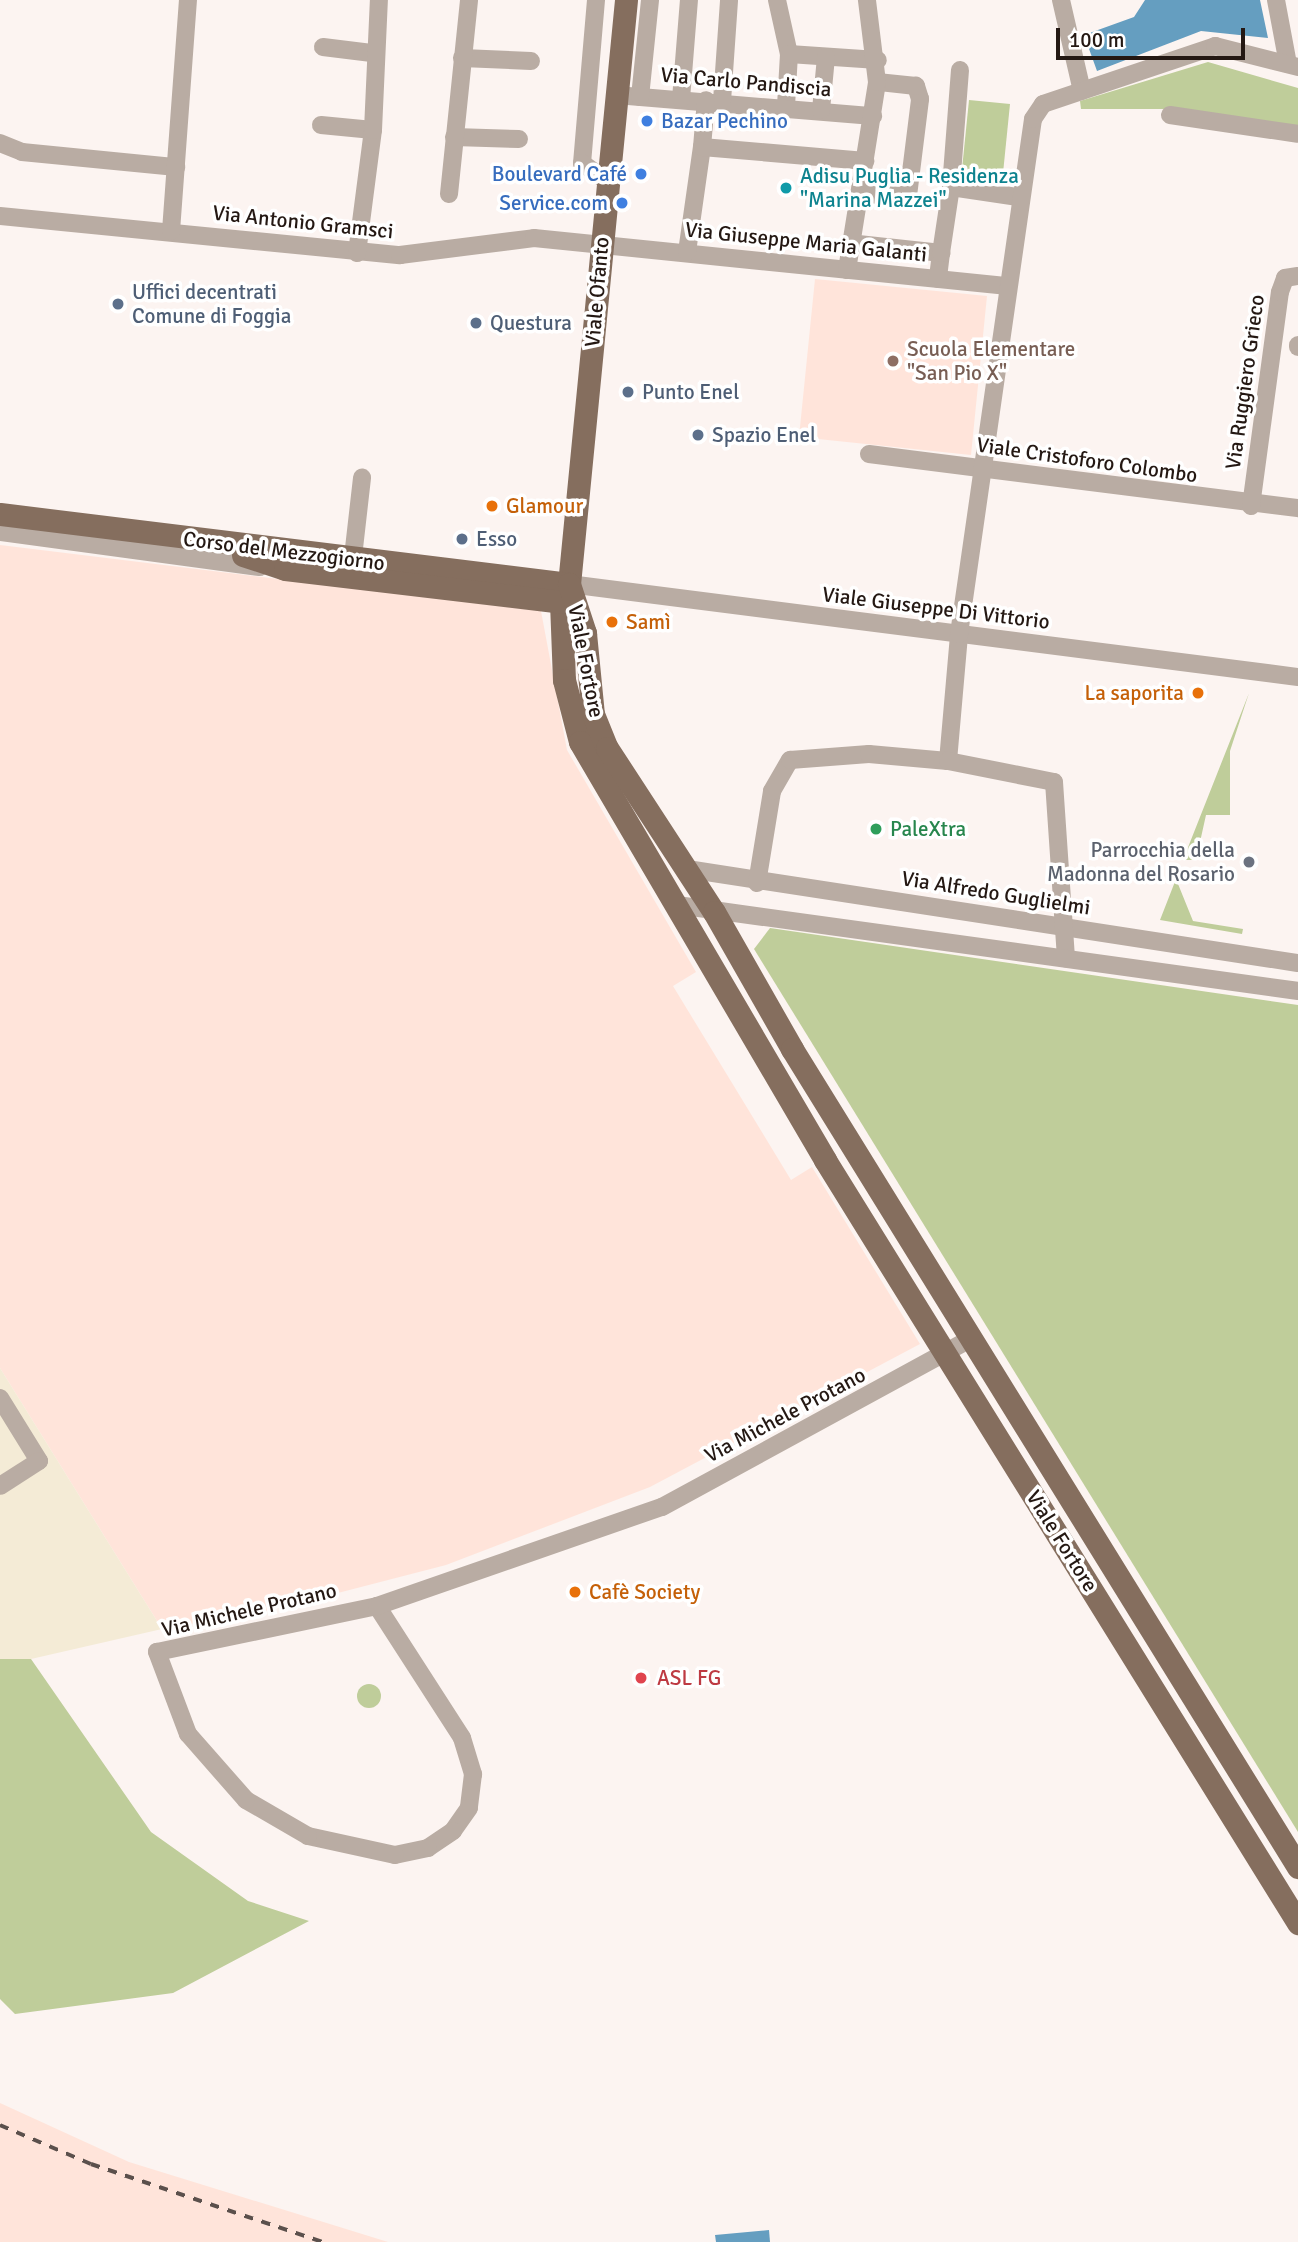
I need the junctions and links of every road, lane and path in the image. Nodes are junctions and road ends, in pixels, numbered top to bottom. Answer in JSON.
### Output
{"nodes":[{"id":1,"x":188,"y":0,"type":"edge"},
{"id":2,"x":379,"y":0,"type":"edge"},
{"id":3,"x":469,"y":0,"type":"edge"},
{"id":4,"x":596,"y":0,"type":"edge"},
{"id":5,"x":626,"y":0,"type":"edge"},
{"id":6,"x":650,"y":0,"type":"edge"},
{"id":7,"x":689,"y":0,"type":"edge"},
{"id":8,"x":729,"y":0,"type":"edge"},
{"id":9,"x":867,"y":0,"type":"edge"},
{"id":10,"x":1061,"y":0,"type":"edge"},
{"id":11,"x":1276,"y":0,"type":"edge"},
{"id":12,"x":780,"y":1,"type":"edge"},
{"id":13,"x":1291,"y":39,"type":"edge"},
{"id":14,"x":323,"y":47,"type":"dead end"},
{"id":15,"x":372,"y":53,"type":"junction"},
{"id":16,"x":789,"y":54,"type":"junction"},
{"id":17,"x":826,"y":57,"type":"junction"},
{"id":18,"x":462,"y":58,"type":"junction"},
{"id":19,"x":878,"y":60,"type":"junction"},
{"id":20,"x":531,"y":61,"type":"dead end"},
{"id":21,"x":1293,"y":66,"type":"edge"},
{"id":22,"x":960,"y":70,"type":"dead end"},
{"id":23,"x":877,"y":82,"type":"junction"},
{"id":24,"x":1082,"y":91,"type":"junction"},
{"id":25,"x":616,"y":95,"type":"junction"},
{"id":26,"x":640,"y":97,"type":"junction"},
{"id":27,"x":681,"y":99,"type":"junction"},
{"id":28,"x":714,"y":100,"type":"junction"},
{"id":29,"x":786,"y":106,"type":"junction"},
{"id":30,"x":821,"y":110,"type":"junction"},
{"id":31,"x":1170,"y":115,"type":"dead end"},
{"id":32,"x":873,"y":116,"type":"junction"},
{"id":33,"x":321,"y":125,"type":"dead end"},
{"id":34,"x":373,"y":130,"type":"junction"},
{"id":35,"x":1298,"y":134,"type":"edge"},
{"id":36,"x":454,"y":136,"type":"junction"},
{"id":37,"x":519,"y":139,"type":"dead end"},
{"id":38,"x":0,"y":143,"type":"edge"},
{"id":39,"x":702,"y":146,"type":"junction"},
{"id":40,"x":865,"y":161,"type":"junction"},
{"id":41,"x":176,"y":167,"type":"junction"},
{"id":42,"x":607,"y":181,"type":"junction"},
{"id":43,"x":951,"y":187,"type":"junction"},
{"id":44,"x":449,"y":194,"type":"dead end"},
{"id":45,"x":859,"y":194,"type":"junction"},
{"id":46,"x":1018,"y":197,"type":"junction"},
{"id":47,"x":0,"y":216,"type":"edge"},
{"id":48,"x":171,"y":231,"type":"junction"},
{"id":49,"x":849,"y":243,"type":"junction"},
{"id":50,"x":600,"y":244,"type":"junction"},
{"id":51,"x":687,"y":252,"type":"junction"},
{"id":52,"x":357,"y":253,"type":"junction"},
{"id":53,"x":941,"y":253,"type":"junction"},
{"id":54,"x":847,"y":270,"type":"junction"},
{"id":55,"x":1298,"y":276,"type":"edge"},
{"id":56,"x":938,"y":279,"type":"junction"},
{"id":57,"x":1006,"y":286,"type":"junction"},
{"id":58,"x":869,"y":454,"type":"dead end"},
{"id":59,"x":984,"y":469,"type":"junction"},
{"id":60,"x":362,"y":478,"type":"dead end"},
{"id":61,"x":1251,"y":506,"type":"junction"},
{"id":62,"x":1298,"y":508,"type":"edge"},
{"id":63,"x":0,"y":514,"type":"edge"},
{"id":64,"x":0,"y":532,"type":"edge"},
{"id":65,"x":208,"y":542,"type":"junction"},
{"id":66,"x":114,"y":547,"type":"junction"},
{"id":67,"x":353,"y":557,"type":"junction"},
{"id":68,"x":285,"y":569,"type":"junction"},
{"id":69,"x":565,"y":593,"type":"junction"},
{"id":70,"x":960,"y":634,"type":"junction"},
{"id":71,"x":1298,"y":677,"type":"edge"},
{"id":72,"x":948,"y":761,"type":"junction"},
{"id":73,"x":687,"y":869,"type":"junction"},
{"id":74,"x":757,"y":883,"type":"junction"},
{"id":75,"x":677,"y":905,"type":"junction"},
{"id":76,"x":714,"y":912,"type":"junction"},
{"id":77,"x":1062,"y":926,"type":"junction"},
{"id":78,"x":1066,"y":959,"type":"junction"},
{"id":79,"x":1298,"y":962,"type":"edge"},
{"id":80,"x":1298,"y":991,"type":"edge"},
{"id":81,"x":851,"y":1146,"type":"junction"},
{"id":82,"x":825,"y":1160,"type":"junction"},
{"id":83,"x":972,"y":1338,"type":"junction"},
{"id":84,"x":947,"y":1353,"type":"junction"},
{"id":85,"x":0,"y":1398,"type":"edge"},
{"id":86,"x":0,"y":1486,"type":"edge"},
{"id":87,"x":377,"y":1606,"type":"junction"},
{"id":88,"x":1298,"y":1867,"type":"edge"},
{"id":89,"x":1298,"y":1923,"type":"edge"}],
"edges":[{"from":1,"to":41,"type":"street"},
{"from":2,"to":15,"type":"street"},
{"from":3,"to":18,"type":"street"},
{"from":4,"to":42,"type":"street"},
{"from":5,"to":25,"type":"main road","name":"Viale Ofanto"},
{"from":6,"to":26,"type":"street"},
{"from":7,"to":27,"type":"street"},
{"from":8,"to":28,"type":"street"},
{"from":9,"to":19,"type":"street"},
{"from":10,"to":24,"type":"street"},
{"from":11,"to":13,"type":"street"},
{"from":12,"to":16,"type":"street"},
{"from":13,"to":21,"type":"street"},
{"from":14,"to":15,"type":"street"},
{"from":15,"to":34,"type":"street"},
{"from":16,"to":17,"type":"street"},
{"from":16,"to":29,"type":"street"},
{"from":17,"to":19,"type":"street"},
{"from":17,"to":30,"type":"street"},
{"from":18,"to":20,"type":"street"},
{"from":18,"to":36,"type":"street"},
{"from":19,"to":23,"type":"street"},
{"from":21,"to":24,"type":"street"},
{"from":22,"to":43,"type":"street"},
{"from":23,"to":32,"type":"street"},
{"from":23,"to":45,"type":"street"},
{"from":24,"to":46,"type":"street"},
{"from":25,"to":26,"type":"street","name":"Via Carlo Pandiscia"},
{"from":25,"to":42,"type":"main road","name":"Viale Ofanto"},
{"from":26,"to":27,"type":"street","name":"Via Carlo Pandiscia"},
{"from":27,"to":28,"type":"street","name":"Via Carlo Pandiscia"},
{"from":28,"to":29,"type":"street","name":"Via Carlo Pandiscia"},
{"from":28,"to":39,"type":"street"},
{"from":29,"to":30,"type":"street","name":"Via Carlo Pandiscia"},
{"from":30,"to":32,"type":"street","name":"Via Carlo Pandiscia"},
{"from":31,"to":35,"type":"street"},
{"from":32,"to":40,"type":"street"},
{"from":33,"to":34,"type":"street"},
{"from":34,"to":52,"type":"street"},
{"from":36,"to":37,"type":"street"},
{"from":36,"to":44,"type":"street"},
{"from":38,"to":41,"type":"street"},
{"from":39,"to":40,"type":"street"},
{"from":39,"to":51,"type":"street"},
{"from":40,"to":45,"type":"street"},
{"from":41,"to":48,"type":"street"},
{"from":42,"to":50,"type":"main road","name":"Viale Ofanto"},
{"from":43,"to":46,"type":"street"},
{"from":43,"to":53,"type":"street"},
{"from":45,"to":49,"type":"street"},
{"from":46,"to":57,"type":"street"},
{"from":47,"to":48,"type":"street","name":"Via Antonio Gramsci"},
{"from":48,"to":52,"type":"street","name":"Via Antonio Gramsci"},
{"from":49,"to":53,"type":"street"},
{"from":49,"to":54,"type":"street"},
{"from":50,"to":51,"type":"street","name":"Via Giuseppe Maria Galanti"},
{"from":50,"to":52,"type":"street","name":"Via Antonio Gramsci"},
{"from":50,"to":69,"type":"main road","name":"Viale Ofanto"},
{"from":51,"to":54,"type":"street","name":"Via Giuseppe Maria Galanti"},
{"from":53,"to":56,"type":"street"},
{"from":54,"to":56,"type":"street","name":"Via Giuseppe Maria Galanti"},
{"from":55,"to":61,"type":"street","name":"Via Ruggiero Grieco"},
{"from":56,"to":57,"type":"street","name":"Via Giuseppe Maria Galanti"},
{"from":57,"to":59,"type":"street"},
{"from":58,"to":59,"type":"street","name":"Viale Cristoforo Colombo"},
{"from":59,"to":61,"type":"street","name":"Viale Cristoforo Colombo"},
{"from":59,"to":70,"type":"street"},
{"from":60,"to":67,"type":"street"},
{"from":61,"to":62,"type":"street","name":"Viale Cristoforo Colombo"},
{"from":63,"to":65,"type":"main road","name":"Corso del Mezzogiorno"},
{"from":64,"to":66,"type":"street","name":"Corso del Mezzogiorno"},
{"from":65,"to":66,"type":"street"},
{"from":65,"to":67,"type":"main road","name":"Corso del Mezzogiorno"},
{"from":65,"to":68,"type":"main road"},
{"from":66,"to":68,"type":"street","name":"Corso del Mezzogiorno"},
{"from":67,"to":69,"type":"main road","name":"Corso del Mezzogiorno"},
{"from":68,"to":69,"type":"main road","name":"Corso del Mezzogiorno"},
{"from":69,"to":70,"type":"street","name":"Viale Giuseppe Di Vittorio"},
{"from":69,"to":73,"type":"main road","name":"Viale Fortore"},
{"from":69,"to":75,"type":"main road","name":"Viale Fortore"},
{"from":70,"to":71,"type":"street","name":"Viale Giuseppe Di Vittorio"},
{"from":70,"to":72,"type":"street"},
{"from":72,"to":74,"type":"street"},
{"from":72,"to":77,"type":"street"},
{"from":73,"to":74,"type":"street","name":"Via Alfredo Guglielmi"},
{"from":73,"to":76,"type":"main road","name":"Viale Fortore"},
{"from":74,"to":77,"type":"street","name":"Via Alfredo Guglielmi"},
{"from":75,"to":76,"type":"street"},
{"from":75,"to":82,"type":"main road","name":"Viale Fortore"},
{"from":76,"to":78,"type":"street"},
{"from":76,"to":81,"type":"main road","name":"Viale Fortore"},
{"from":77,"to":78,"type":"street"},
{"from":77,"to":79,"type":"street","name":"Via Alfredo Guglielmi"},
{"from":78,"to":80,"type":"street"},
{"from":81,"to":82,"type":"main road"},
{"from":81,"to":83,"type":"main road","name":"Viale Fortore"},
{"from":82,"to":84,"type":"main road","name":"Viale Fortore"},
{"from":83,"to":84,"type":"street","name":"Via Michele Protano"},
{"from":83,"to":88,"type":"main road","name":"Viale Fortore"},
{"from":84,"to":87,"type":"street","name":"Via Michele Protano"},
{"from":84,"to":89,"type":"main road","name":"Viale Fortore"},
{"from":85,"to":86,"type":"street"},
{"from":87,"to":87,"type":"street","name":"Via Michele Protano"}]}
